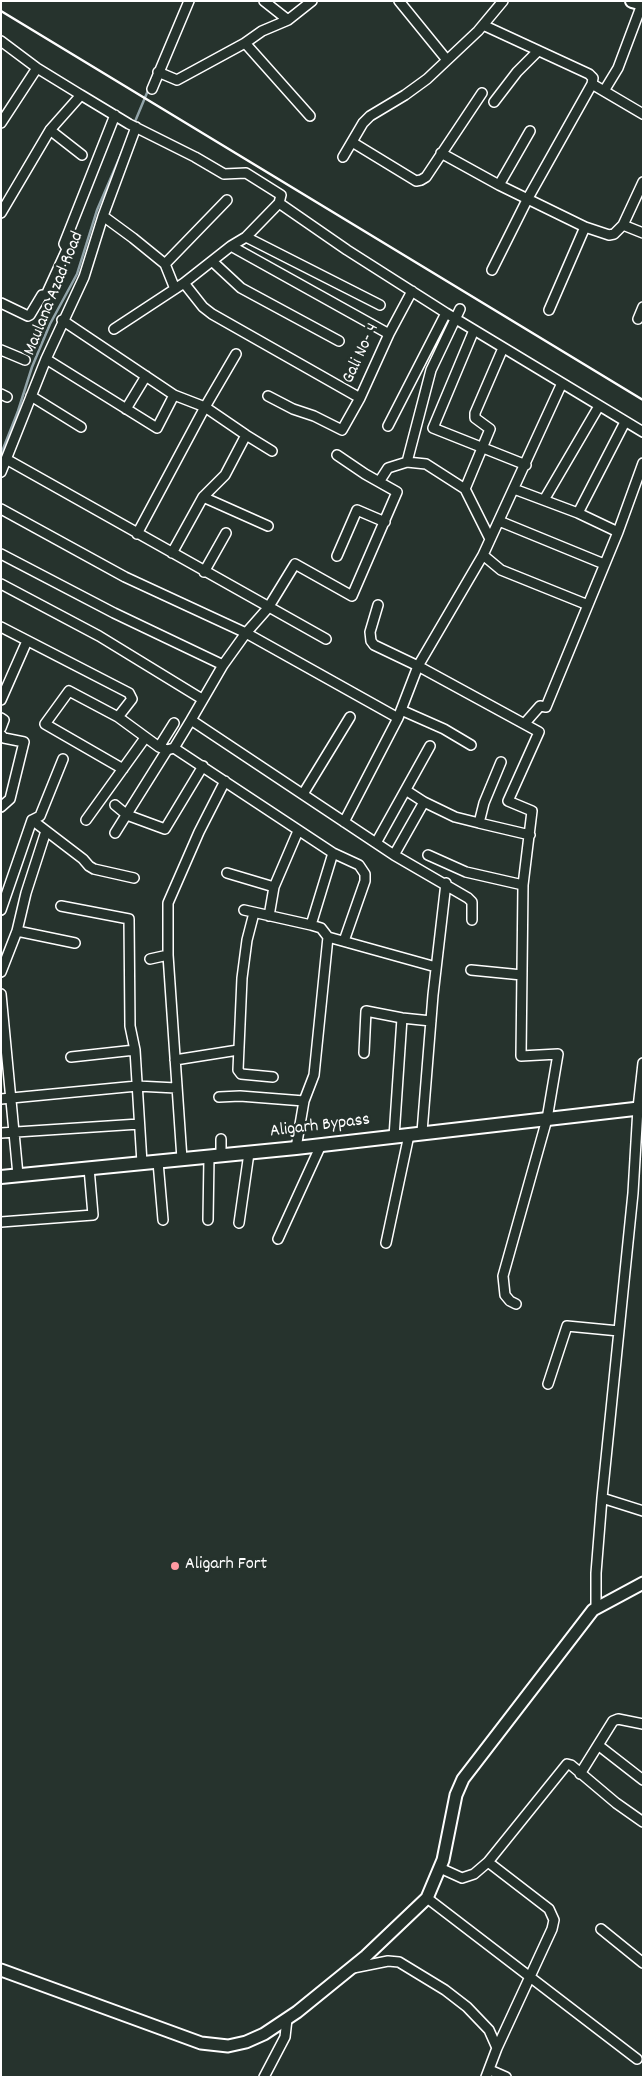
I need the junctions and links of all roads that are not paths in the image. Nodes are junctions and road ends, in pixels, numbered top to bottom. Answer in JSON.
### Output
{"nodes":[{"id":1,"x":189,"y":1,"type":"edge"},
{"id":2,"x":264,"y":1,"type":"edge"},
{"id":3,"x":312,"y":1,"type":"edge"},
{"id":4,"x":399,"y":1,"type":"edge"},
{"id":5,"x":503,"y":1,"type":"edge"},
{"id":6,"x":639,"y":3,"type":"edge"},
{"id":7,"x":288,"y":20,"type":"junction"},
{"id":8,"x":483,"y":25,"type":"junction"},
{"id":9,"x":1,"y":41,"type":"edge"},
{"id":10,"x":246,"y":43,"type":"junction"},
{"id":11,"x":538,"y":50,"type":"junction"},
{"id":12,"x":447,"y":60,"type":"junction"},
{"id":13,"x":37,"y":68,"type":"junction"},
{"id":14,"x":158,"y":72,"type":"junction"},
{"id":15,"x":592,"y":84,"type":"junction"},
{"id":16,"x":152,"y":89,"type":"dead end"},
{"id":17,"x":604,"y":91,"type":"junction"},
{"id":18,"x":482,"y":94,"type":"dead end"},
{"id":19,"x":81,"y":95,"type":"junction"},
{"id":20,"x":494,"y":102,"type":"dead end"},
{"id":21,"x":115,"y":114,"type":"junction"},
{"id":22,"x":643,"y":114,"type":"edge"},
{"id":23,"x":310,"y":116,"type":"dead end"},
{"id":24,"x":1,"y":123,"type":"edge"},
{"id":25,"x":133,"y":126,"type":"junction"},
{"id":26,"x":50,"y":130,"type":"junction"},
{"id":27,"x":530,"y":131,"type":"dead end"},
{"id":28,"x":352,"y":142,"type":"junction"},
{"id":29,"x":441,"y":153,"type":"junction"},
{"id":30,"x":82,"y":155,"type":"dead end"},
{"id":31,"x":343,"y":157,"type":"dead end"},
{"id":32,"x":643,"y":182,"type":"edge"},
{"id":33,"x":499,"y":185,"type":"junction"},
{"id":34,"x":528,"y":198,"type":"junction"},
{"id":35,"x":227,"y":200,"type":"dead end"},
{"id":36,"x":279,"y":204,"type":"junction"},
{"id":37,"x":3,"y":208,"type":"edge"},
{"id":38,"x":103,"y":216,"type":"junction"},
{"id":39,"x":623,"y":225,"type":"junction"},
{"id":40,"x":585,"y":227,"type":"junction"},
{"id":41,"x":643,"y":234,"type":"edge"},
{"id":42,"x":246,"y":237,"type":"junction"},
{"id":43,"x":231,"y":246,"type":"junction"},
{"id":44,"x":213,"y":262,"type":"junction"},
{"id":45,"x":165,"y":264,"type":"junction"},
{"id":46,"x":492,"y":270,"type":"dead end"},
{"id":47,"x":184,"y":283,"type":"junction"},
{"id":48,"x":175,"y":289,"type":"junction"},
{"id":49,"x":412,"y":292,"type":"junction"},
{"id":50,"x":1,"y":303,"type":"edge"},
{"id":51,"x":380,"y":305,"type":"dead end"},
{"id":52,"x":643,"y":307,"type":"edge"},
{"id":53,"x":460,"y":309,"type":"dead end"},
{"id":54,"x":549,"y":310,"type":"dead end"},
{"id":55,"x":446,"y":313,"type":"junction"},
{"id":56,"x":455,"y":318,"type":"junction"},
{"id":57,"x":638,"y":319,"type":"dead end"},
{"id":58,"x":62,"y":320,"type":"junction"},
{"id":59,"x":114,"y":329,"type":"dead end"},
{"id":60,"x":474,"y":330,"type":"junction"},
{"id":61,"x":389,"y":334,"type":"junction"},
{"id":62,"x":339,"y":341,"type":"dead end"},
{"id":63,"x":503,"y":348,"type":"junction"},
{"id":64,"x":1,"y":350,"type":"edge"},
{"id":65,"x":236,"y":354,"type":"dead end"},
{"id":66,"x":46,"y":359,"type":"junction"},
{"id":67,"x":25,"y":360,"type":"dead end"},
{"id":68,"x":146,"y":376,"type":"junction"},
{"id":69,"x":562,"y":383,"type":"junction"},
{"id":70,"x":174,"y":395,"type":"junction"},
{"id":71,"x":32,"y":396,"type":"junction"},
{"id":72,"x":268,"y":396,"type":"dead end"},
{"id":73,"x":360,"y":398,"type":"junction"},
{"id":74,"x":599,"y":406,"type":"junction"},
{"id":75,"x":205,"y":407,"type":"junction"},
{"id":76,"x":126,"y":409,"type":"junction"},
{"id":77,"x":625,"y":422,"type":"junction"},
{"id":78,"x":388,"y":426,"type":"dead end"},
{"id":79,"x":81,"y":427,"type":"dead end"},
{"id":80,"x":643,"y":432,"type":"edge"},
{"id":81,"x":246,"y":435,"type":"junction"},
{"id":82,"x":482,"y":448,"type":"junction"},
{"id":83,"x":272,"y":451,"type":"dead end"},
{"id":84,"x":338,"y":455,"type":"dead end"},
{"id":85,"x":6,"y":459,"type":"junction"},
{"id":86,"x":407,"y":462,"type":"junction"},
{"id":87,"x":643,"y":463,"type":"edge"},
{"id":88,"x":526,"y":465,"type":"junction"},
{"id":89,"x":1,"y":472,"type":"edge"},
{"id":90,"x":379,"y":482,"type":"junction"},
{"id":91,"x":465,"y":489,"type":"junction"},
{"id":92,"x":514,"y":489,"type":"junction"},
{"id":93,"x":203,"y":497,"type":"junction"},
{"id":94,"x":544,"y":500,"type":"junction"},
{"id":95,"x":1,"y":509,"type":"edge"},
{"id":96,"x":578,"y":513,"type":"junction"},
{"id":97,"x":499,"y":521,"type":"junction"},
{"id":98,"x":385,"y":522,"type":"junction"},
{"id":99,"x":268,"y":526,"type":"dead end"},
{"id":100,"x":618,"y":532,"type":"junction"},
{"id":101,"x":226,"y":533,"type":"dead end"},
{"id":102,"x":137,"y":534,"type":"junction"},
{"id":103,"x":490,"y":539,"type":"junction"},
{"id":104,"x":1,"y":554,"type":"edge"},
{"id":105,"x":172,"y":554,"type":"junction"},
{"id":106,"x":483,"y":555,"type":"junction"},
{"id":107,"x":337,"y":556,"type":"dead end"},
{"id":108,"x":604,"y":564,"type":"junction"},
{"id":109,"x":204,"y":572,"type":"junction"},
{"id":110,"x":1,"y":584,"type":"edge"},
{"id":111,"x":378,"y":605,"type":"dead end"},
{"id":112,"x":588,"y":605,"type":"junction"},
{"id":113,"x":268,"y":608,"type":"junction"},
{"id":114,"x":1,"y":627,"type":"edge"},
{"id":115,"x":246,"y":633,"type":"junction"},
{"id":116,"x":326,"y":639,"type":"dead end"},
{"id":117,"x":27,"y":641,"type":"junction"},
{"id":118,"x":223,"y":666,"type":"junction"},
{"id":119,"x":418,"y":666,"type":"junction"},
{"id":120,"x":1,"y":700,"type":"edge"},
{"id":121,"x":202,"y":700,"type":"junction"},
{"id":122,"x":399,"y":714,"type":"junction"},
{"id":123,"x":118,"y":717,"type":"junction"},
{"id":124,"x":350,"y":717,"type":"dead end"},
{"id":125,"x":1,"y":718,"type":"edge"},
{"id":126,"x":190,"y":720,"type":"junction"},
{"id":127,"x":174,"y":723,"type":"dead end"},
{"id":128,"x":525,"y":723,"type":"junction"},
{"id":129,"x":1,"y":728,"type":"edge"},
{"id":130,"x":1,"y":735,"type":"edge"},
{"id":131,"x":145,"y":738,"type":"junction"},
{"id":132,"x":471,"y":745,"type":"dead end"},
{"id":133,"x":430,"y":746,"type":"dead end"},
{"id":134,"x":167,"y":748,"type":"junction"},
{"id":135,"x":62,"y":759,"type":"dead end"},
{"id":136,"x":501,"y":762,"type":"dead end"},
{"id":137,"x":203,"y":766,"type":"junction"},
{"id":138,"x":123,"y":769,"type":"junction"},
{"id":139,"x":225,"y":781,"type":"junction"},
{"id":140,"x":407,"y":791,"type":"junction"},
{"id":141,"x":303,"y":794,"type":"junction"},
{"id":142,"x":424,"y":802,"type":"junction"},
{"id":143,"x":115,"y":805,"type":"dead end"},
{"id":144,"x":1,"y":807,"type":"edge"},
{"id":145,"x":127,"y":815,"type":"junction"},
{"id":146,"x":32,"y":820,"type":"junction"},
{"id":147,"x":86,"y":820,"type":"dead end"},
{"id":148,"x":344,"y":822,"type":"junction"},
{"id":149,"x":479,"y":823,"type":"junction"},
{"id":150,"x":46,"y":831,"type":"junction"},
{"id":151,"x":298,"y":831,"type":"junction"},
{"id":152,"x":115,"y":833,"type":"dead end"},
{"id":153,"x":530,"y":834,"type":"junction"},
{"id":154,"x":376,"y":843,"type":"junction"},
{"id":155,"x":333,"y":854,"type":"junction"},
{"id":156,"x":394,"y":855,"type":"junction"},
{"id":157,"x":428,"y":855,"type":"dead end"},
{"id":158,"x":227,"y":873,"type":"dead end"},
{"id":159,"x":134,"y":878,"type":"dead end"},
{"id":160,"x":446,"y":883,"type":"junction"},
{"id":161,"x":524,"y":886,"type":"junction"},
{"id":162,"x":274,"y":887,"type":"junction"},
{"id":163,"x":61,"y":906,"type":"dead end"},
{"id":164,"x":1,"y":910,"type":"edge"},
{"id":165,"x":244,"y":910,"type":"dead end"},
{"id":166,"x":254,"y":913,"type":"junction"},
{"id":167,"x":269,"y":916,"type":"junction"},
{"id":168,"x":472,"y":920,"type":"dead end"},
{"id":169,"x":311,"y":925,"type":"junction"},
{"id":170,"x":17,"y":931,"type":"junction"},
{"id":171,"x":328,"y":937,"type":"junction"},
{"id":172,"x":344,"y":941,"type":"junction"},
{"id":173,"x":75,"y":943,"type":"dead end"},
{"id":174,"x":168,"y":956,"type":"junction"},
{"id":175,"x":150,"y":958,"type":"dead end"},
{"id":176,"x":436,"y":967,"type":"junction"},
{"id":177,"x":471,"y":970,"type":"dead end"},
{"id":178,"x":1,"y":972,"type":"edge"},
{"id":179,"x":522,"y":975,"type":"junction"},
{"id":180,"x":1,"y":994,"type":"edge"},
{"id":181,"x":402,"y":1018,"type":"junction"},
{"id":182,"x":431,"y":1021,"type":"junction"},
{"id":183,"x":135,"y":1050,"type":"junction"},
{"id":184,"x":238,"y":1050,"type":"junction"},
{"id":185,"x":364,"y":1053,"type":"dead end"},
{"id":186,"x":71,"y":1057,"type":"dead end"},
{"id":187,"x":175,"y":1060,"type":"junction"},
{"id":188,"x":643,"y":1062,"type":"edge"},
{"id":189,"x":273,"y":1077,"type":"dead end"},
{"id":190,"x":137,"y":1086,"type":"junction"},
{"id":191,"x":176,"y":1088,"type":"junction"},
{"id":192,"x":219,"y":1097,"type":"dead end"},
{"id":193,"x":6,"y":1099,"type":"edge"},
{"id":194,"x":304,"y":1101,"type":"junction"},
{"id":195,"x":640,"y":1108,"type":"edge"},
{"id":196,"x":547,"y":1119,"type":"junction"},
{"id":197,"x":139,"y":1124,"type":"junction"},
{"id":198,"x":14,"y":1132,"type":"junction"},
{"id":199,"x":1,"y":1133,"type":"edge"},
{"id":200,"x":416,"y":1134,"type":"junction"},
{"id":201,"x":394,"y":1137,"type":"junction"},
{"id":202,"x":221,"y":1139,"type":"dead end"},
{"id":203,"x":321,"y":1145,"type":"junction"},
{"id":204,"x":296,"y":1148,"type":"junction"},
{"id":205,"x":249,"y":1153,"type":"junction"},
{"id":206,"x":215,"y":1156,"type":"junction"},
{"id":207,"x":182,"y":1159,"type":"junction"},
{"id":208,"x":158,"y":1162,"type":"junction"},
{"id":209,"x":142,"y":1163,"type":"junction"},
{"id":210,"x":89,"y":1168,"type":"junction"},
{"id":211,"x":18,"y":1175,"type":"junction"},
{"id":212,"x":1,"y":1177,"type":"edge"},
{"id":213,"x":164,"y":1220,"type":"dead end"},
{"id":214,"x":208,"y":1220,"type":"dead end"},
{"id":215,"x":1,"y":1222,"type":"edge"},
{"id":216,"x":239,"y":1223,"type":"dead end"},
{"id":217,"x":278,"y":1239,"type":"dead end"},
{"id":218,"x":386,"y":1243,"type":"dead end"},
{"id":219,"x":516,"y":1304,"type":"dead end"},
{"id":220,"x":619,"y":1331,"type":"junction"},
{"id":221,"x":548,"y":1384,"type":"dead end"},
{"id":222,"x":602,"y":1498,"type":"junction"},
{"id":223,"x":643,"y":1511,"type":"edge"},
{"id":224,"x":643,"y":1583,"type":"edge"},
{"id":225,"x":596,"y":1608,"type":"junction"},
{"id":226,"x":643,"y":1724,"type":"edge"},
{"id":227,"x":598,"y":1745,"type":"junction"},
{"id":228,"x":580,"y":1774,"type":"junction"},
{"id":229,"x":643,"y":1780,"type":"edge"},
{"id":230,"x":643,"y":1822,"type":"edge"},
{"id":231,"x":488,"y":1862,"type":"junction"},
{"id":232,"x":440,"y":1868,"type":"junction"},
{"id":233,"x":427,"y":1898,"type":"junction"},
{"id":234,"x":601,"y":1929,"type":"dead end"},
{"id":235,"x":643,"y":1963,"type":"edge"},
{"id":236,"x":351,"y":1968,"type":"junction"},
{"id":237,"x":1,"y":1970,"type":"edge"},
{"id":238,"x":530,"y":1975,"type":"junction"},
{"id":239,"x":287,"y":2019,"type":"junction"},
{"id":240,"x":497,"y":2048,"type":"junction"},
{"id":241,"x":637,"y":2059,"type":"dead end"},
{"id":242,"x":488,"y":2073,"type":"edge"},
{"id":243,"x":264,"y":2077,"type":"edge"},
{"id":244,"x":506,"y":2077,"type":"edge"}],
"edges":[{"from":1,"to":14,"type":"street"},
{"from":2,"to":7,"type":"street"},
{"from":3,"to":7,"type":"street"},
{"from":4,"to":12,"type":"street"},
{"from":5,"to":8,"type":"street"},
{"from":6,"to":17,"type":"street"},
{"from":7,"to":10,"type":"street"},
{"from":8,"to":11,"type":"street"},
{"from":8,"to":12,"type":"street"},
{"from":9,"to":13,"type":"street"},
{"from":10,"to":14,"type":"street"},
{"from":10,"to":23,"type":"street"},
{"from":11,"to":15,"type":"street"},
{"from":11,"to":20,"type":"street"},
{"from":12,"to":28,"type":"street"},
{"from":13,"to":19,"type":"street"},
{"from":13,"to":24,"type":"street"},
{"from":14,"to":16,"type":"street"},
{"from":15,"to":17,"type":"street"},
{"from":15,"to":34,"type":"street"},
{"from":17,"to":22,"type":"street"},
{"from":18,"to":29,"type":"street"},
{"from":19,"to":21,"type":"street"},
{"from":19,"to":26,"type":"street"},
{"from":21,"to":25,"type":"street"},
{"from":21,"to":50,"type":"street"},
{"from":25,"to":36,"type":"street"},
{"from":25,"to":38,"type":"street","name":"Maulana Azad Road"},
{"from":26,"to":30,"type":"street"},
{"from":26,"to":37,"type":"street"},
{"from":27,"to":33,"type":"street"},
{"from":28,"to":29,"type":"street"},
{"from":28,"to":31,"type":"street"},
{"from":29,"to":33,"type":"street"},
{"from":32,"to":39,"type":"street"},
{"from":33,"to":34,"type":"street"},
{"from":34,"to":40,"type":"street"},
{"from":34,"to":46,"type":"street"},
{"from":35,"to":45,"type":"street"},
{"from":36,"to":42,"type":"street"},
{"from":36,"to":49,"type":"street"},
{"from":38,"to":45,"type":"street"},
{"from":38,"to":58,"type":"street","name":"Maulana Azad Road"},
{"from":39,"to":40,"type":"street"},
{"from":39,"to":41,"type":"street"},
{"from":40,"to":54,"type":"street"},
{"from":42,"to":43,"type":"street"},
{"from":42,"to":51,"type":"street"},
{"from":43,"to":44,"type":"street"},
{"from":43,"to":61,"type":"street"},
{"from":44,"to":47,"type":"street"},
{"from":44,"to":62,"type":"street"},
{"from":45,"to":48,"type":"street"},
{"from":47,"to":48,"type":"street"},
{"from":47,"to":73,"type":"street"},
{"from":48,"to":59,"type":"street"},
{"from":49,"to":55,"type":"street"},
{"from":49,"to":61,"type":"street","name":"Gali No- 4"},
{"from":52,"to":57,"type":"street"},
{"from":53,"to":56,"type":"street"},
{"from":55,"to":56,"type":"street"},
{"from":55,"to":78,"type":"street"},
{"from":56,"to":60,"type":"street"},
{"from":56,"to":86,"type":"street"},
{"from":58,"to":66,"type":"street","name":"Maulana Azad Road"},
{"from":58,"to":68,"type":"street"},
{"from":60,"to":63,"type":"street"},
{"from":60,"to":82,"type":"street"},
{"from":61,"to":73,"type":"street","name":"Gali No- 4"},
{"from":63,"to":69,"type":"street"},
{"from":63,"to":82,"type":"street"},
{"from":64,"to":67,"type":"street"},
{"from":65,"to":75,"type":"street"},
{"from":66,"to":71,"type":"street","name":"Maulana Azad Road"},
{"from":66,"to":76,"type":"street"},
{"from":68,"to":70,"type":"street"},
{"from":68,"to":76,"type":"street"},
{"from":69,"to":74,"type":"street"},
{"from":69,"to":88,"type":"street"},
{"from":70,"to":75,"type":"street"},
{"from":70,"to":76,"type":"street"},
{"from":71,"to":79,"type":"street"},
{"from":71,"to":85,"type":"street","name":"Maulana Azad Road"},
{"from":72,"to":73,"type":"street","name":"Gali No- 4"},
{"from":74,"to":77,"type":"street"},
{"from":74,"to":94,"type":"street"},
{"from":75,"to":81,"type":"street"},
{"from":75,"to":102,"type":"street"},
{"from":77,"to":80,"type":"street"},
{"from":77,"to":96,"type":"street"},
{"from":81,"to":83,"type":"street"},
{"from":81,"to":93,"type":"street"},
{"from":82,"to":88,"type":"street"},
{"from":82,"to":91,"type":"street"},
{"from":84,"to":90,"type":"street"},
{"from":85,"to":89,"type":"street","name":"Maulana Azad Road"},
{"from":85,"to":102,"type":"street"},
{"from":86,"to":90,"type":"street"},
{"from":86,"to":91,"type":"street"},
{"from":87,"to":100,"type":"street"},
{"from":88,"to":92,"type":"street"},
{"from":90,"to":98,"type":"street"},
{"from":91,"to":103,"type":"street"},
{"from":92,"to":94,"type":"street"},
{"from":92,"to":97,"type":"street"},
{"from":93,"to":99,"type":"street"},
{"from":93,"to":105,"type":"street"},
{"from":94,"to":96,"type":"street"},
{"from":95,"to":115,"type":"street"},
{"from":96,"to":100,"type":"street"},
{"from":97,"to":103,"type":"street"},
{"from":97,"to":108,"type":"street"},
{"from":98,"to":107,"type":"street"},
{"from":98,"to":113,"type":"street"},
{"from":100,"to":108,"type":"street"},
{"from":101,"to":109,"type":"street"},
{"from":102,"to":105,"type":"street"},
{"from":103,"to":106,"type":"street"},
{"from":104,"to":118,"type":"street"},
{"from":105,"to":109,"type":"street"},
{"from":106,"to":112,"type":"street"},
{"from":106,"to":119,"type":"street"},
{"from":108,"to":112,"type":"street"},
{"from":109,"to":113,"type":"street"},
{"from":110,"to":121,"type":"street"},
{"from":111,"to":119,"type":"street"},
{"from":112,"to":128,"type":"street"},
{"from":113,"to":115,"type":"street"},
{"from":113,"to":116,"type":"street"},
{"from":114,"to":117,"type":"street"},
{"from":115,"to":118,"type":"street"},
{"from":115,"to":122,"type":"street"},
{"from":117,"to":120,"type":"street"},
{"from":117,"to":123,"type":"street"},
{"from":118,"to":121,"type":"street"},
{"from":119,"to":122,"type":"street"},
{"from":119,"to":128,"type":"street"},
{"from":121,"to":126,"type":"street"},
{"from":122,"to":132,"type":"street"},
{"from":122,"to":148,"type":"street"},
{"from":123,"to":131,"type":"street"},
{"from":123,"to":138,"type":"street"},
{"from":124,"to":141,"type":"street"},
{"from":125,"to":129,"type":"street"},
{"from":126,"to":134,"type":"street"},
{"from":126,"to":141,"type":"street"},
{"from":127,"to":134,"type":"street"},
{"from":128,"to":153,"type":"street"},
{"from":130,"to":144,"type":"street"},
{"from":131,"to":134,"type":"street"},
{"from":131,"to":138,"type":"street"},
{"from":133,"to":140,"type":"street"},
{"from":134,"to":137,"type":"street"},
{"from":134,"to":145,"type":"street"},
{"from":135,"to":146,"type":"street"},
{"from":136,"to":149,"type":"street"},
{"from":137,"to":139,"type":"street"},
{"from":137,"to":145,"type":"street"},
{"from":138,"to":147,"type":"street"},
{"from":139,"to":151,"type":"street"},
{"from":139,"to":174,"type":"street"},
{"from":140,"to":142,"type":"street"},
{"from":140,"to":154,"type":"street"},
{"from":141,"to":148,"type":"street"},
{"from":142,"to":149,"type":"street"},
{"from":142,"to":156,"type":"street"},
{"from":143,"to":145,"type":"street"},
{"from":145,"to":152,"type":"street"},
{"from":146,"to":150,"type":"street"},
{"from":146,"to":164,"type":"street"},
{"from":148,"to":154,"type":"street"},
{"from":149,"to":153,"type":"street"},
{"from":150,"to":159,"type":"street"},
{"from":150,"to":170,"type":"street"},
{"from":151,"to":155,"type":"street"},
{"from":151,"to":162,"type":"street"},
{"from":153,"to":161,"type":"street"},
{"from":154,"to":156,"type":"street"},
{"from":155,"to":169,"type":"street"},
{"from":155,"to":172,"type":"street"},
{"from":156,"to":160,"type":"street"},
{"from":157,"to":161,"type":"street"},
{"from":158,"to":162,"type":"street"},
{"from":160,"to":168,"type":"street"},
{"from":160,"to":176,"type":"street"},
{"from":161,"to":179,"type":"street"},
{"from":162,"to":167,"type":"street"},
{"from":163,"to":183,"type":"street"},
{"from":165,"to":166,"type":"street"},
{"from":166,"to":167,"type":"street"},
{"from":166,"to":184,"type":"street"},
{"from":167,"to":169,"type":"street"},
{"from":169,"to":171,"type":"street"},
{"from":170,"to":173,"type":"street"},
{"from":170,"to":178,"type":"street"},
{"from":171,"to":172,"type":"street"},
{"from":171,"to":194,"type":"street"},
{"from":172,"to":176,"type":"street"},
{"from":174,"to":175,"type":"street"},
{"from":174,"to":187,"type":"street"},
{"from":176,"to":182,"type":"street"},
{"from":177,"to":179,"type":"street"},
{"from":179,"to":196,"type":"street"},
{"from":180,"to":193,"type":"street"},
{"from":181,"to":182,"type":"street"},
{"from":181,"to":185,"type":"street"},
{"from":181,"to":201,"type":"street"},
{"from":182,"to":200,"type":"street"},
{"from":183,"to":186,"type":"street"},
{"from":183,"to":190,"type":"street"},
{"from":184,"to":187,"type":"street"},
{"from":184,"to":189,"type":"street"},
{"from":187,"to":191,"type":"street"},
{"from":188,"to":195,"type":"street"},
{"from":190,"to":191,"type":"street"},
{"from":190,"to":193,"type":"street"},
{"from":190,"to":197,"type":"street"},
{"from":191,"to":207,"type":"street"},
{"from":192,"to":194,"type":"street"},
{"from":193,"to":198,"type":"street"},
{"from":194,"to":204,"type":"street"},
{"from":195,"to":196,"type":"main road","name":"Aligarh Bypass"},
{"from":195,"to":220,"type":"street"},
{"from":196,"to":200,"type":"main road","name":"Aligarh Bypass"},
{"from":196,"to":219,"type":"street"},
{"from":197,"to":198,"type":"street"},
{"from":197,"to":209,"type":"street"},
{"from":198,"to":199,"type":"street"},
{"from":198,"to":211,"type":"street"},
{"from":200,"to":201,"type":"main road","name":"Aligarh Bypass"},
{"from":200,"to":218,"type":"street"},
{"from":201,"to":203,"type":"main road","name":"Aligarh Bypass"},
{"from":202,"to":206,"type":"street"},
{"from":203,"to":204,"type":"main road","name":"Aligarh Bypass"},
{"from":203,"to":217,"type":"street"},
{"from":204,"to":205,"type":"main road","name":"Aligarh Bypass"},
{"from":205,"to":206,"type":"main road","name":"Aligarh Bypass"},
{"from":205,"to":216,"type":"street"},
{"from":206,"to":207,"type":"main road","name":"Aligarh Bypass"},
{"from":206,"to":214,"type":"street"},
{"from":207,"to":208,"type":"main road","name":"Aligarh Bypass"},
{"from":208,"to":209,"type":"main road","name":"Aligarh Bypass"},
{"from":208,"to":213,"type":"street"},
{"from":209,"to":210,"type":"main road","name":"Aligarh Bypass"},
{"from":210,"to":211,"type":"main road","name":"Aligarh Bypass"},
{"from":210,"to":215,"type":"street"},
{"from":211,"to":212,"type":"main road","name":"Aligarh Bypass"},
{"from":220,"to":221,"type":"street"},
{"from":220,"to":222,"type":"street"},
{"from":222,"to":223,"type":"street"},
{"from":222,"to":225,"type":"street"},
{"from":224,"to":225,"type":"street"},
{"from":225,"to":232,"type":"street"},
{"from":226,"to":227,"type":"street"},
{"from":227,"to":228,"type":"street"},
{"from":227,"to":229,"type":"street"},
{"from":228,"to":230,"type":"street"},
{"from":228,"to":231,"type":"street"},
{"from":231,"to":232,"type":"street"},
{"from":231,"to":238,"type":"street"},
{"from":232,"to":233,"type":"street"},
{"from":233,"to":236,"type":"street"},
{"from":233,"to":238,"type":"street"},
{"from":234,"to":235,"type":"street"},
{"from":236,"to":239,"type":"street"},
{"from":236,"to":240,"type":"street"},
{"from":237,"to":239,"type":"street"},
{"from":238,"to":240,"type":"street"},
{"from":238,"to":241,"type":"street"},
{"from":239,"to":243,"type":"street"},
{"from":240,"to":242,"type":"street"},
{"from":242,"to":244,"type":"street"}]}
